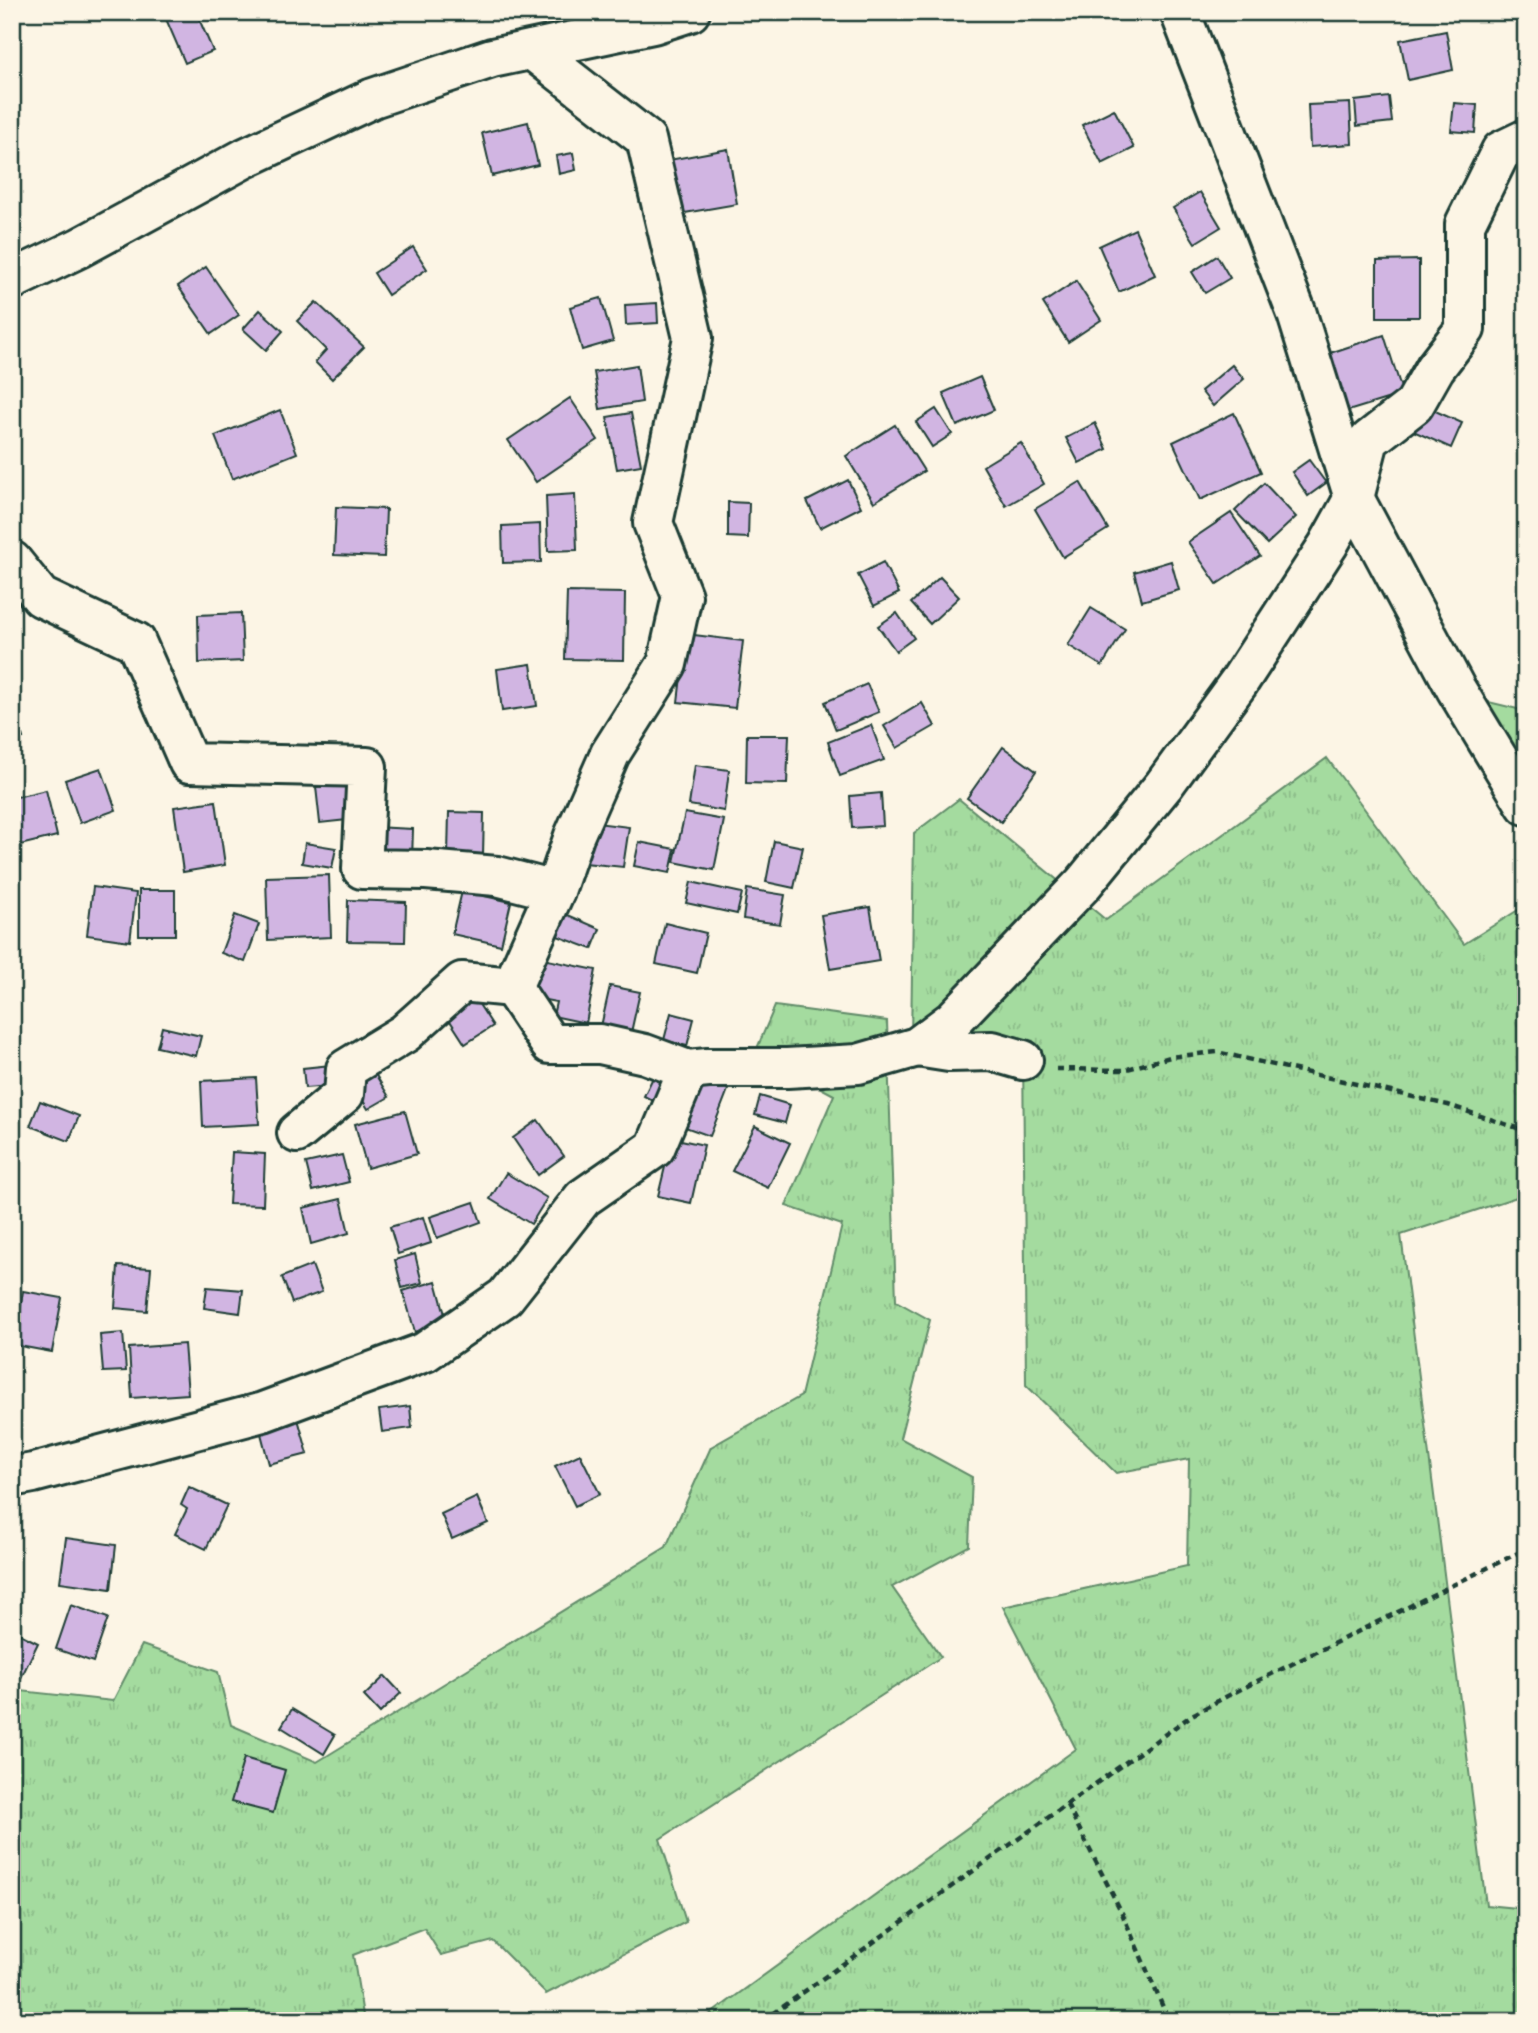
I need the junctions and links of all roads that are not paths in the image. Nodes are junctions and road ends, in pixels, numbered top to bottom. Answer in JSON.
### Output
{"nodes":[{"id":1,"x":690,"y":12,"type":"edge"},
{"id":2,"x":1180,"y":12,"type":"edge"},
{"id":3,"x":532,"y":50,"type":"junction"},
{"id":4,"x":1526,"y":139,"type":"edge"},
{"id":5,"x":12,"y":280,"type":"edge"},
{"id":6,"x":1354,"y":498,"type":"junction"},
{"id":7,"x":12,"y":561,"type":"edge"},
{"id":8,"x":1526,"y":805,"type":"edge"},
{"id":9,"x":555,"y":891,"type":"junction"},
{"id":10,"x":512,"y":987,"type":"junction"},
{"id":11,"x":916,"y":1047,"type":"junction"},
{"id":12,"x":1023,"y":1060,"type":"road end"},
{"id":13,"x":688,"y":1070,"type":"junction"},
{"id":14,"x":298,"y":1133,"type":"dead end"},
{"id":15,"x":12,"y":1477,"type":"edge"}],
"edges":[{"from":1,"to":3,"type":"street"},
{"from":2,"to":6,"type":"street"},
{"from":3,"to":5,"type":"street"},
{"from":3,"to":9,"type":"street"},
{"from":4,"to":6,"type":"street"},
{"from":6,"to":8,"type":"street"},
{"from":6,"to":11,"type":"street"},
{"from":7,"to":9,"type":"street"},
{"from":9,"to":10,"type":"street"},
{"from":10,"to":13,"type":"street"},
{"from":10,"to":14,"type":"street"},
{"from":11,"to":12,"type":"street"},
{"from":11,"to":13,"type":"street"},
{"from":13,"to":15,"type":"street"}]}
